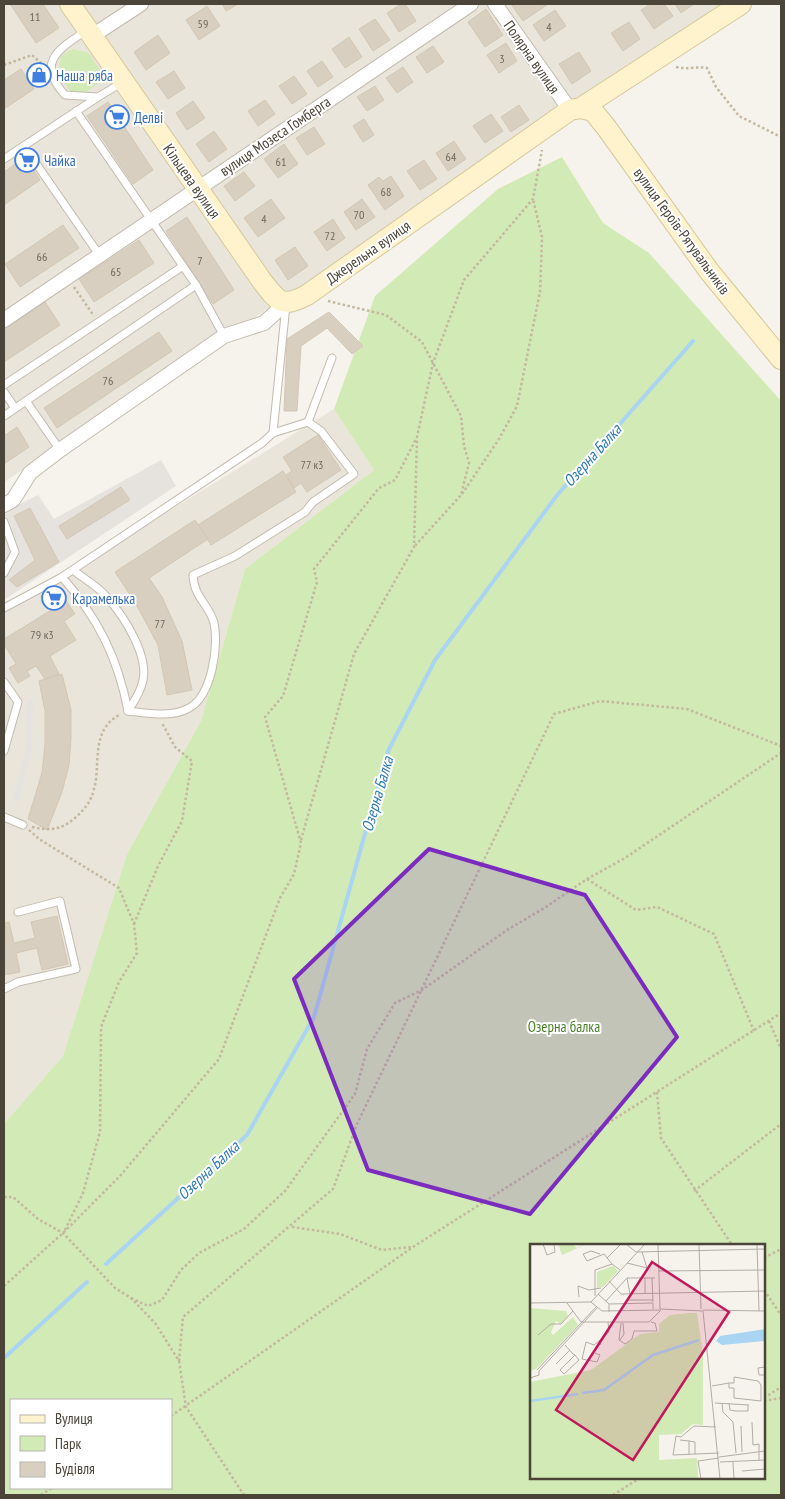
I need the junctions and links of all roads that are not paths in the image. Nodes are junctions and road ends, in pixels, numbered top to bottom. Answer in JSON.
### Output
{"nodes":[{"id":1,"x":70,"y":4,"type":"edge"},
{"id":2,"x":141,"y":4,"type":"edge"},
{"id":3,"x":471,"y":4,"type":"edge"},
{"id":4,"x":495,"y":4,"type":"edge"},
{"id":5,"x":741,"y":4,"type":"edge"},
{"id":6,"x":90,"y":33,"type":"junction"},
{"id":7,"x":123,"y":81,"type":"junction"},
{"id":8,"x":98,"y":97,"type":"junction"},
{"id":9,"x":575,"y":109,"type":"junction"},
{"id":10,"x":76,"y":111,"type":"junction"},
{"id":11,"x":24,"y":146,"type":"junction"},
{"id":12,"x":4,"y":159,"type":"edge"},
{"id":13,"x":197,"y":189,"type":"junction"},
{"id":14,"x":152,"y":222,"type":"junction"},
{"id":15,"x":100,"y":256,"type":"junction"},
{"id":16,"x":183,"y":266,"type":"junction"},
{"id":17,"x":196,"y":285,"type":"junction"},
{"id":18,"x":286,"y":304,"type":"junction"},
{"id":19,"x":4,"y":320,"type":"edge"},
{"id":20,"x":224,"y":336,"type":"junction"},
{"id":21,"x":332,"y":358,"type":"dead end"},
{"id":22,"x":781,"y":359,"type":"edge"},
{"id":23,"x":4,"y":385,"type":"edge"},
{"id":24,"x":4,"y":392,"type":"edge"},
{"id":25,"x":26,"y":401,"type":"junction"},
{"id":26,"x":15,"y":408,"type":"junction"},
{"id":27,"x":4,"y":416,"type":"edge"},
{"id":28,"x":308,"y":422,"type":"junction"},
{"id":29,"x":273,"y":433,"type":"junction"},
{"id":30,"x":60,"y":450,"type":"junction"},
{"id":31,"x":4,"y":506,"type":"edge"},
{"id":32,"x":4,"y":522,"type":"edge"},
{"id":33,"x":73,"y":570,"type":"junction"},
{"id":34,"x":4,"y":573,"type":"edge"},
{"id":35,"x":62,"y":577,"type":"junction"},
{"id":36,"x":4,"y":599,"type":"edge"},
{"id":37,"x":4,"y":607,"type":"edge"},
{"id":38,"x":4,"y":682,"type":"edge"},
{"id":39,"x":128,"y":712,"type":"junction"},
{"id":40,"x":4,"y":751,"type":"edge"},
{"id":41,"x":4,"y":818,"type":"edge"},
{"id":42,"x":23,"y":825,"type":"road end"},
{"id":43,"x":18,"y":912,"type":"dead end"},
{"id":44,"x":4,"y":989,"type":"edge"}],
"edges":[{"from":1,"to":6,"type":"main road","name":"Кільцева вулиця"},
{"from":2,"to":6,"type":"street"},
{"from":3,"to":13,"type":"street","name":"вулиця Мозеса Гомберга"},
{"from":4,"to":9,"type":"street","name":"Полярна вулиця"},
{"from":5,"to":9,"type":"main road","name":"Джерельна вулиця"},
{"from":6,"to":7,"type":"main road","name":"Кільцева вулиця"},
{"from":6,"to":8,"type":"lane"},
{"from":7,"to":8,"type":"lane"},
{"from":7,"to":13,"type":"main road","name":"Кільцева вулиця"},
{"from":8,"to":10,"type":"lane"},
{"from":9,"to":18,"type":"main road","name":"Джерельна вулиця"},
{"from":9,"to":22,"type":"main road","name":"вулиця Героїв-Рятувальників"},
{"from":10,"to":11,"type":"lane"},
{"from":10,"to":14,"type":"lane"},
{"from":11,"to":12,"type":"lane"},
{"from":11,"to":15,"type":"lane"},
{"from":13,"to":14,"type":"street","name":"вулиця Мозеса Гомберга"},
{"from":13,"to":18,"type":"main road","name":"Кільцева вулиця"},
{"from":14,"to":15,"type":"street","name":"вулиця Мозеса Гомберга"},
{"from":14,"to":16,"type":"lane"},
{"from":15,"to":19,"type":"street","name":"вулиця Мозеса Гомберга"},
{"from":16,"to":17,"type":"lane"},
{"from":16,"to":23,"type":"lane"},
{"from":17,"to":20,"type":"lane"},
{"from":17,"to":25,"type":"lane"},
{"from":18,"to":20,"type":"street","name":"Джерельна вулиця"},
{"from":18,"to":29,"type":"lane"},
{"from":20,"to":30,"type":"street","name":"Джерельна вулиця"},
{"from":21,"to":28,"type":"lane"},
{"from":24,"to":26,"type":"lane"},
{"from":25,"to":26,"type":"lane"},
{"from":25,"to":30,"type":"lane"},
{"from":26,"to":27,"type":"lane"},
{"from":28,"to":29,"type":"lane"},
{"from":28,"to":39,"type":"lane"},
{"from":29,"to":33,"type":"lane"},
{"from":30,"to":31,"type":"street","name":"Джерельна вулиця"},
{"from":32,"to":34,"type":"lane"},
{"from":33,"to":35,"type":"lane"},
{"from":33,"to":39,"type":"lane"},
{"from":35,"to":37,"type":"lane"},
{"from":35,"to":39,"type":"lane"},
{"from":36,"to":37,"type":"lane"},
{"from":38,"to":40,"type":"lane"},
{"from":41,"to":42,"type":"lane"},
{"from":43,"to":44,"type":"lane"}]}
